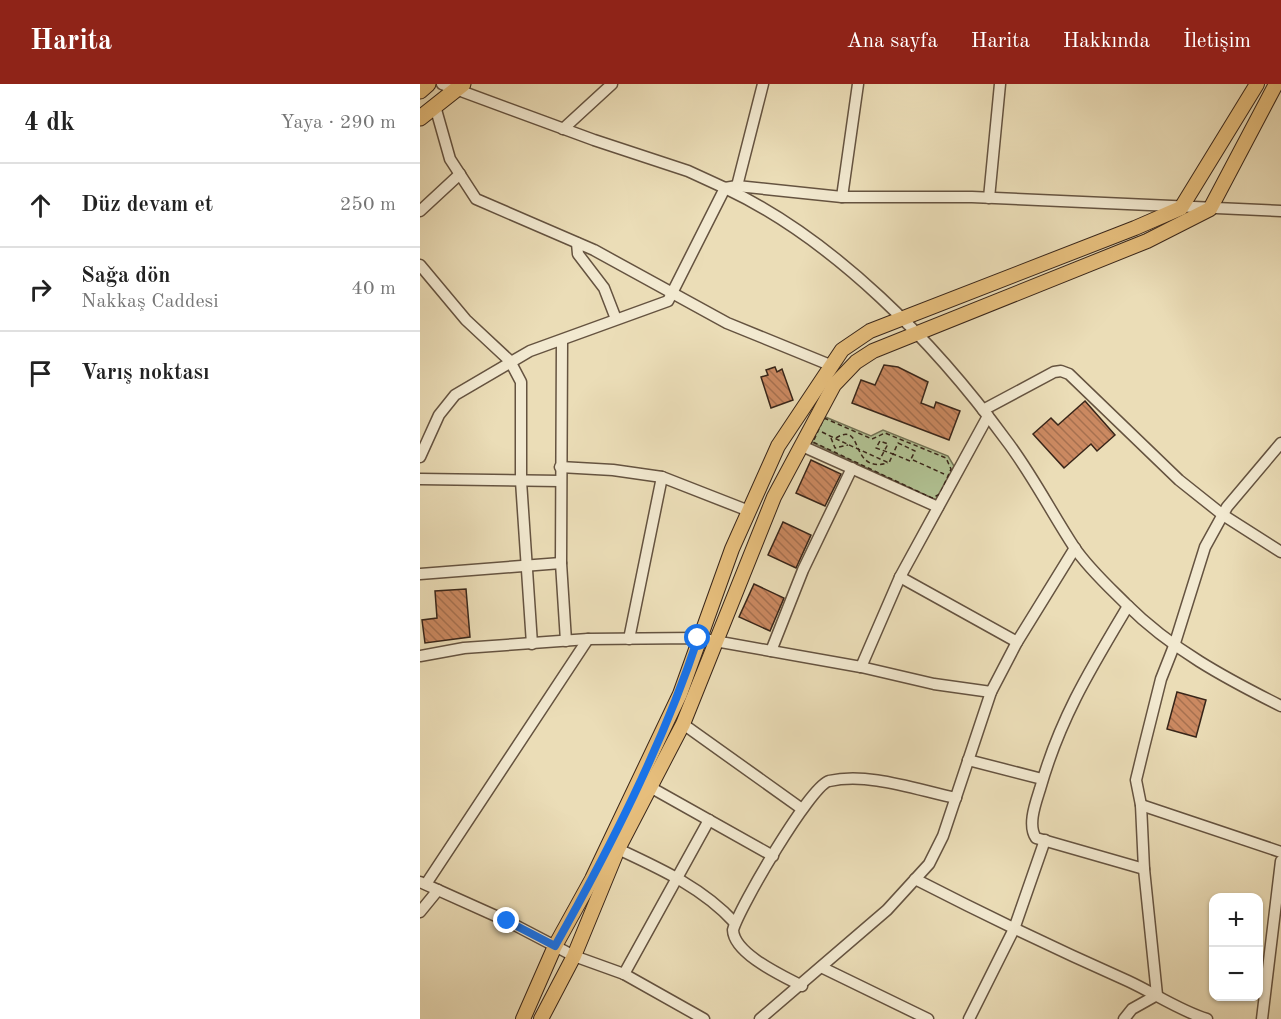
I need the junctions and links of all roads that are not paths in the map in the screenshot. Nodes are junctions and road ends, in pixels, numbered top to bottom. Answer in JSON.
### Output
{"nodes":[{"id":1,"x":612,"y":84,"type":"edge"},
{"id":2,"x":763,"y":84,"type":"edge"},
{"id":3,"x":858,"y":84,"type":"edge"},
{"id":4,"x":1000,"y":84,"type":"edge"},
{"id":5,"x":1257,"y":84,"type":"edge"},
{"id":6,"x":453,"y":86,"type":"edge"},
{"id":7,"x":1277,"y":88,"type":"edge"},
{"id":8,"x":426,"y":99,"type":"edge"},
{"id":9,"x":563,"y":129,"type":"junction"},
{"id":10,"x":460,"y":174,"type":"junction"},
{"id":11,"x":737,"y":186,"type":"junction"},
{"id":12,"x":725,"y":188,"type":"junction"},
{"id":13,"x":842,"y":197,"type":"junction"},
{"id":14,"x":989,"y":198,"type":"junction"},
{"id":15,"x":1181,"y":207,"type":"junction"},
{"id":16,"x":1210,"y":209,"type":"junction"},
{"id":17,"x":420,"y":211,"type":"edge"},
{"id":18,"x":1281,"y":211,"type":"edge"},
{"id":19,"x":577,"y":243,"type":"junction"},
{"id":20,"x":420,"y":265,"type":"edge"},
{"id":21,"x":674,"y":294,"type":"junction"},
{"id":22,"x":616,"y":320,"type":"junction"},
{"id":23,"x":901,"y":320,"type":"junction"},
{"id":24,"x":915,"y":333,"type":"junction"},
{"id":25,"x":562,"y":340,"type":"junction"},
{"id":26,"x":510,"y":361,"type":"junction"},
{"id":27,"x":830,"y":365,"type":"junction"},
{"id":28,"x":985,"y":413,"type":"junction"},
{"id":29,"x":1281,"y":443,"type":"edge"},
{"id":30,"x":802,"y":446,"type":"junction"},
{"id":31,"x":420,"y":457,"type":"edge"},
{"id":32,"x":560,"y":467,"type":"junction"},
{"id":33,"x":852,"y":468,"type":"junction"},
{"id":34,"x":662,"y":477,"type":"junction"},
{"id":35,"x":420,"y":479,"type":"edge"},
{"id":36,"x":560,"y":481,"type":"junction"},
{"id":37,"x":521,"y":482,"type":"junction"},
{"id":38,"x":938,"y":507,"type":"junction"},
{"id":39,"x":749,"y":511,"type":"junction"},
{"id":40,"x":1223,"y":514,"type":"junction"},
{"id":41,"x":1075,"y":548,"type":"junction"},
{"id":42,"x":1281,"y":552,"type":"edge"},
{"id":43,"x":561,"y":563,"type":"junction"},
{"id":44,"x":528,"y":565,"type":"junction"},
{"id":45,"x":420,"y":574,"type":"edge"},
{"id":46,"x":900,"y":577,"type":"junction"},
{"id":47,"x":1128,"y":606,"type":"junction"},
{"id":48,"x":698,"y":638,"type":"junction"},
{"id":49,"x":588,"y":639,"type":"junction"},
{"id":50,"x":629,"y":639,"type":"junction"},
{"id":51,"x":716,"y":640,"type":"junction"},
{"id":52,"x":566,"y":641,"type":"junction"},
{"id":53,"x":1017,"y":642,"type":"junction"},
{"id":54,"x":532,"y":644,"type":"junction"},
{"id":55,"x":1174,"y":646,"type":"junction"},
{"id":56,"x":771,"y":651,"type":"junction"},
{"id":57,"x":420,"y":656,"type":"edge"},
{"id":58,"x":861,"y":667,"type":"junction"},
{"id":59,"x":991,"y":692,"type":"junction"},
{"id":60,"x":1281,"y":706,"type":"edge"},
{"id":61,"x":683,"y":724,"type":"junction"},
{"id":62,"x":968,"y":760,"type":"junction"},
{"id":63,"x":1042,"y":779,"type":"junction"},
{"id":64,"x":650,"y":787,"type":"junction"},
{"id":65,"x":956,"y":798,"type":"junction"},
{"id":66,"x":1141,"y":805,"type":"junction"},
{"id":67,"x":802,"y":809,"type":"junction"},
{"id":68,"x":709,"y":820,"type":"junction"},
{"id":69,"x":1046,"y":840,"type":"junction"},
{"id":70,"x":618,"y":849,"type":"junction"},
{"id":71,"x":1281,"y":852,"type":"edge"},
{"id":72,"x":773,"y":856,"type":"junction"},
{"id":73,"x":1281,"y":861,"type":"edge"},
{"id":74,"x":1144,"y":868,"type":"junction"},
{"id":75,"x":677,"y":877,"type":"junction"},
{"id":76,"x":915,"y":879,"type":"junction"},
{"id":77,"x":423,"y":883,"type":"edge"},
{"id":78,"x":438,"y":890,"type":"junction"},
{"id":79,"x":420,"y":912,"type":"edge"},
{"id":80,"x":735,"y":923,"type":"junction"},
{"id":81,"x":1014,"y":929,"type":"junction"},
{"id":82,"x":555,"y":946,"type":"junction"},
{"id":83,"x":574,"y":956,"type":"junction"},
{"id":84,"x":823,"y":968,"type":"junction"},
{"id":85,"x":624,"y":974,"type":"junction"},
{"id":86,"x":802,"y":986,"type":"junction"},
{"id":87,"x":1158,"y":995,"type":"junction"},
{"id":88,"x":911,"y":1015,"type":"edge"},
{"id":89,"x":524,"y":1019,"type":"edge"},
{"id":90,"x":541,"y":1019,"type":"edge"},
{"id":91,"x":704,"y":1019,"type":"edge"},
{"id":92,"x":760,"y":1019,"type":"edge"},
{"id":93,"x":928,"y":1019,"type":"edge"},
{"id":94,"x":969,"y":1019,"type":"edge"},
{"id":95,"x":1125,"y":1019,"type":"edge"},
{"id":96,"x":1207,"y":1019,"type":"edge"},
{"id":97,"x":1262,"y":1019,"type":"edge"}],
"edges":[{"from":1,"to":9,"type":"street"},
{"from":2,"to":11,"type":"street"},
{"from":3,"to":13,"type":"street"},
{"from":4,"to":14,"type":"street"},
{"from":5,"to":15,"type":"main road"},
{"from":6,"to":8,"type":"highway"},
{"from":6,"to":9,"type":"street"},
{"from":7,"to":16,"type":"main road"},
{"from":8,"to":10,"type":"street"},
{"from":9,"to":12,"type":"street"},
{"from":10,"to":17,"type":"street"},
{"from":10,"to":19,"type":"street"},
{"from":11,"to":12,"type":"street"},
{"from":11,"to":13,"type":"street"},
{"from":12,"to":21,"type":"street"},
{"from":12,"to":23,"type":"street"},
{"from":13,"to":14,"type":"street"},
{"from":14,"to":15,"type":"street"},
{"from":15,"to":16,"type":"street"},
{"from":15,"to":23,"type":"main road"},
{"from":16,"to":18,"type":"street"},
{"from":16,"to":24,"type":"main road"},
{"from":19,"to":21,"type":"street"},
{"from":19,"to":22,"type":"street"},
{"from":20,"to":26,"type":"street"},
{"from":21,"to":22,"type":"street"},
{"from":21,"to":27,"type":"street"},
{"from":22,"to":25,"type":"street"},
{"from":23,"to":24,"type":"street"},
{"from":23,"to":27,"type":"main road"},
{"from":24,"to":28,"type":"street"},
{"from":24,"to":30,"type":"main road"},
{"from":25,"to":26,"type":"street"},
{"from":25,"to":32,"type":"street"},
{"from":26,"to":31,"type":"street"},
{"from":26,"to":37,"type":"street"},
{"from":27,"to":39,"type":"main road"},
{"from":28,"to":38,"type":"street"},
{"from":28,"to":40,"type":"street"},
{"from":28,"to":41,"type":"street"},
{"from":29,"to":40,"type":"street"},
{"from":30,"to":33,"type":"street"},
{"from":30,"to":51,"type":"main road"},
{"from":32,"to":34,"type":"street"},
{"from":32,"to":36,"type":"street"},
{"from":33,"to":38,"type":"street"},
{"from":33,"to":56,"type":"street"},
{"from":34,"to":39,"type":"street"},
{"from":34,"to":50,"type":"street"},
{"from":35,"to":37,"type":"street"},
{"from":36,"to":37,"type":"street"},
{"from":36,"to":43,"type":"street"},
{"from":37,"to":44,"type":"street"},
{"from":38,"to":46,"type":"street"},
{"from":39,"to":48,"type":"main road"},
{"from":40,"to":42,"type":"street"},
{"from":40,"to":55,"type":"street"},
{"from":41,"to":47,"type":"street"},
{"from":41,"to":53,"type":"street"},
{"from":43,"to":44,"type":"street"},
{"from":43,"to":52,"type":"street"},
{"from":44,"to":45,"type":"street"},
{"from":44,"to":54,"type":"street"},
{"from":46,"to":53,"type":"street"},
{"from":46,"to":58,"type":"street"},
{"from":47,"to":55,"type":"street"},
{"from":47,"to":63,"type":"street"},
{"from":48,"to":50,"type":"street"},
{"from":48,"to":51,"type":"street"},
{"from":48,"to":82,"type":"main road"},
{"from":49,"to":50,"type":"street"},
{"from":49,"to":52,"type":"street"},
{"from":49,"to":77,"type":"street"},
{"from":51,"to":56,"type":"street"},
{"from":51,"to":61,"type":"main road"},
{"from":52,"to":54,"type":"street"},
{"from":53,"to":59,"type":"street"},
{"from":54,"to":57,"type":"street"},
{"from":55,"to":60,"type":"street"},
{"from":55,"to":66,"type":"street"},
{"from":56,"to":58,"type":"street"},
{"from":58,"to":59,"type":"street"},
{"from":59,"to":62,"type":"street"},
{"from":61,"to":64,"type":"main road"},
{"from":61,"to":67,"type":"street"},
{"from":62,"to":63,"type":"street"},
{"from":62,"to":65,"type":"street"},
{"from":63,"to":69,"type":"street"},
{"from":64,"to":68,"type":"street"},
{"from":64,"to":70,"type":"main road"},
{"from":65,"to":67,"type":"street"},
{"from":65,"to":76,"type":"street"},
{"from":66,"to":71,"type":"street"},
{"from":66,"to":74,"type":"street"},
{"from":67,"to":72,"type":"street"},
{"from":68,"to":72,"type":"street"},
{"from":68,"to":75,"type":"street"},
{"from":69,"to":74,"type":"street"},
{"from":69,"to":81,"type":"street"},
{"from":70,"to":75,"type":"street"},
{"from":70,"to":83,"type":"main road"},
{"from":72,"to":80,"type":"street"},
{"from":73,"to":97,"type":"street"},
{"from":74,"to":87,"type":"street"},
{"from":75,"to":80,"type":"street"},
{"from":75,"to":85,"type":"street"},
{"from":76,"to":81,"type":"street"},
{"from":76,"to":84,"type":"street"},
{"from":77,"to":78,"type":"street"},
{"from":78,"to":79,"type":"street"},
{"from":78,"to":82,"type":"street"},
{"from":80,"to":86,"type":"street"},
{"from":81,"to":87,"type":"street"},
{"from":81,"to":94,"type":"street"},
{"from":82,"to":83,"type":"street"},
{"from":82,"to":89,"type":"main road"},
{"from":83,"to":85,"type":"street"},
{"from":83,"to":90,"type":"main road"},
{"from":84,"to":86,"type":"street"},
{"from":84,"to":88,"type":"street"},
{"from":85,"to":91,"type":"street"},
{"from":86,"to":92,"type":"street"},
{"from":87,"to":95,"type":"street"},
{"from":87,"to":96,"type":"street"},
{"from":88,"to":93,"type":"street"}]}
